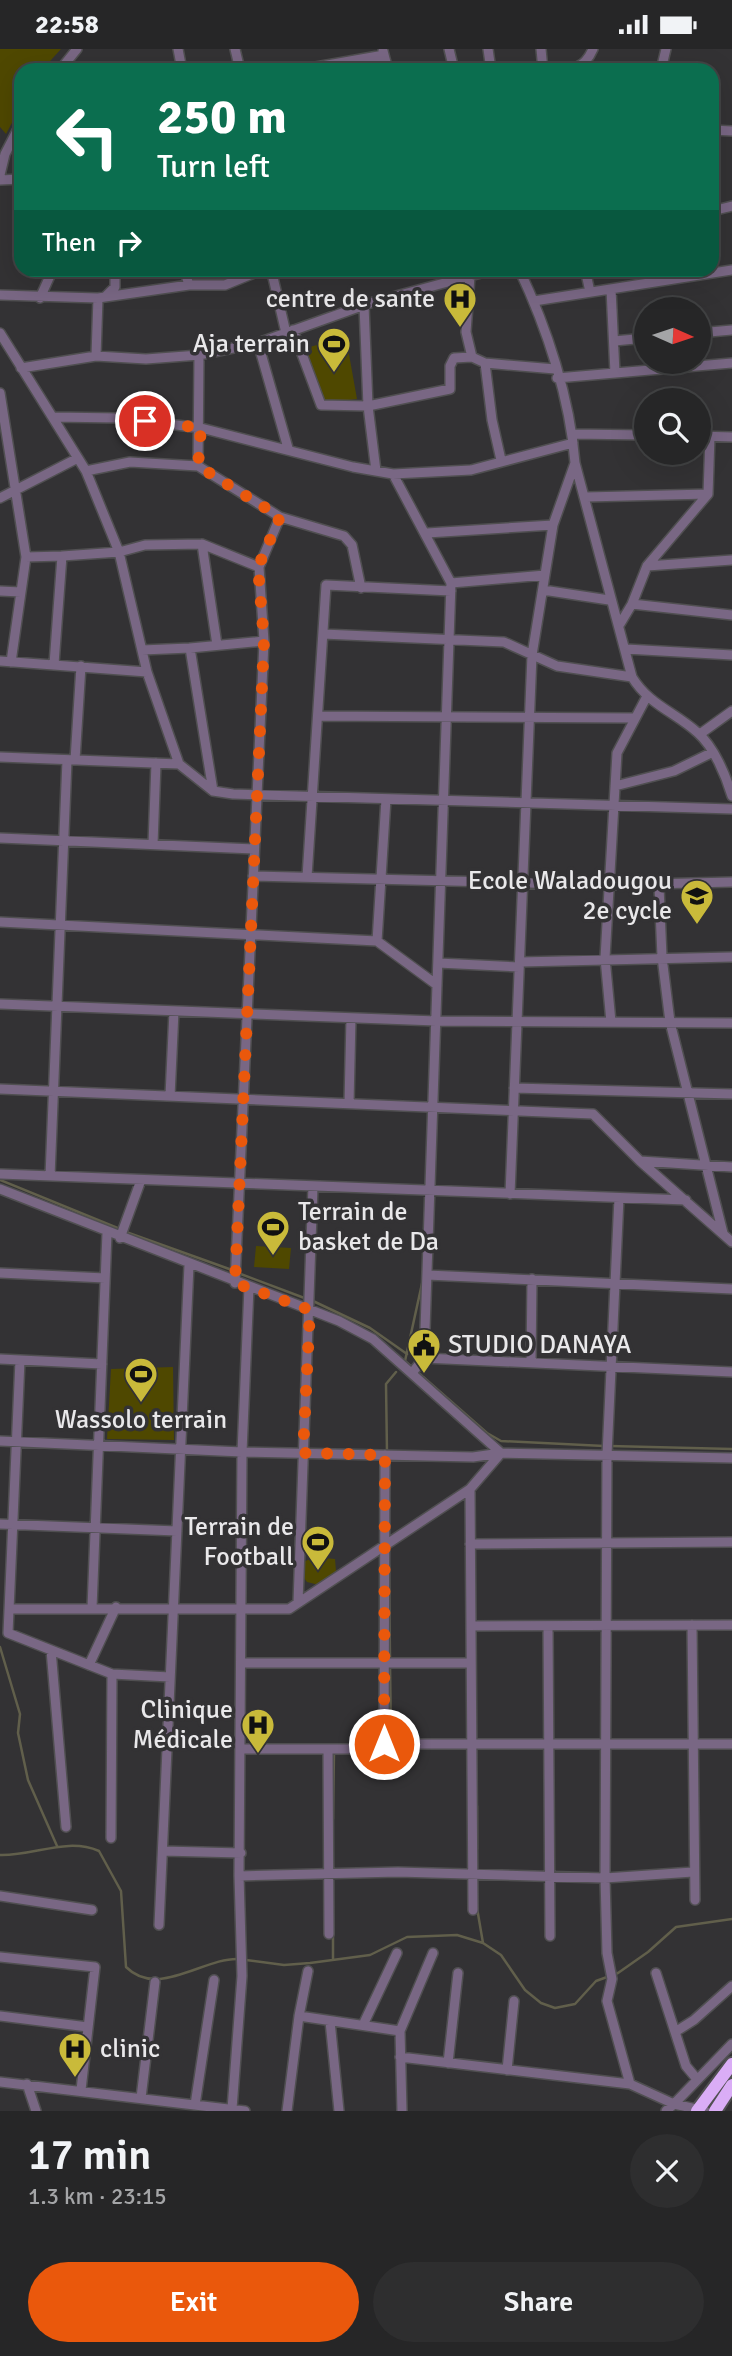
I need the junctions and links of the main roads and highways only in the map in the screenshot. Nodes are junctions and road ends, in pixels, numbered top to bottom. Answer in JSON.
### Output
{"nodes":[{"id":1,"x":732,"y":2064,"type":"edge"},
{"id":2,"x":732,"y":2085,"type":"edge"},
{"id":3,"x":701,"y":2110,"type":"edge"},
{"id":4,"x":715,"y":2111,"type":"edge"}],
"edges":[{"from":1,"to":3,"type":"highway"},
{"from":2,"to":4,"type":"highway"}]}
